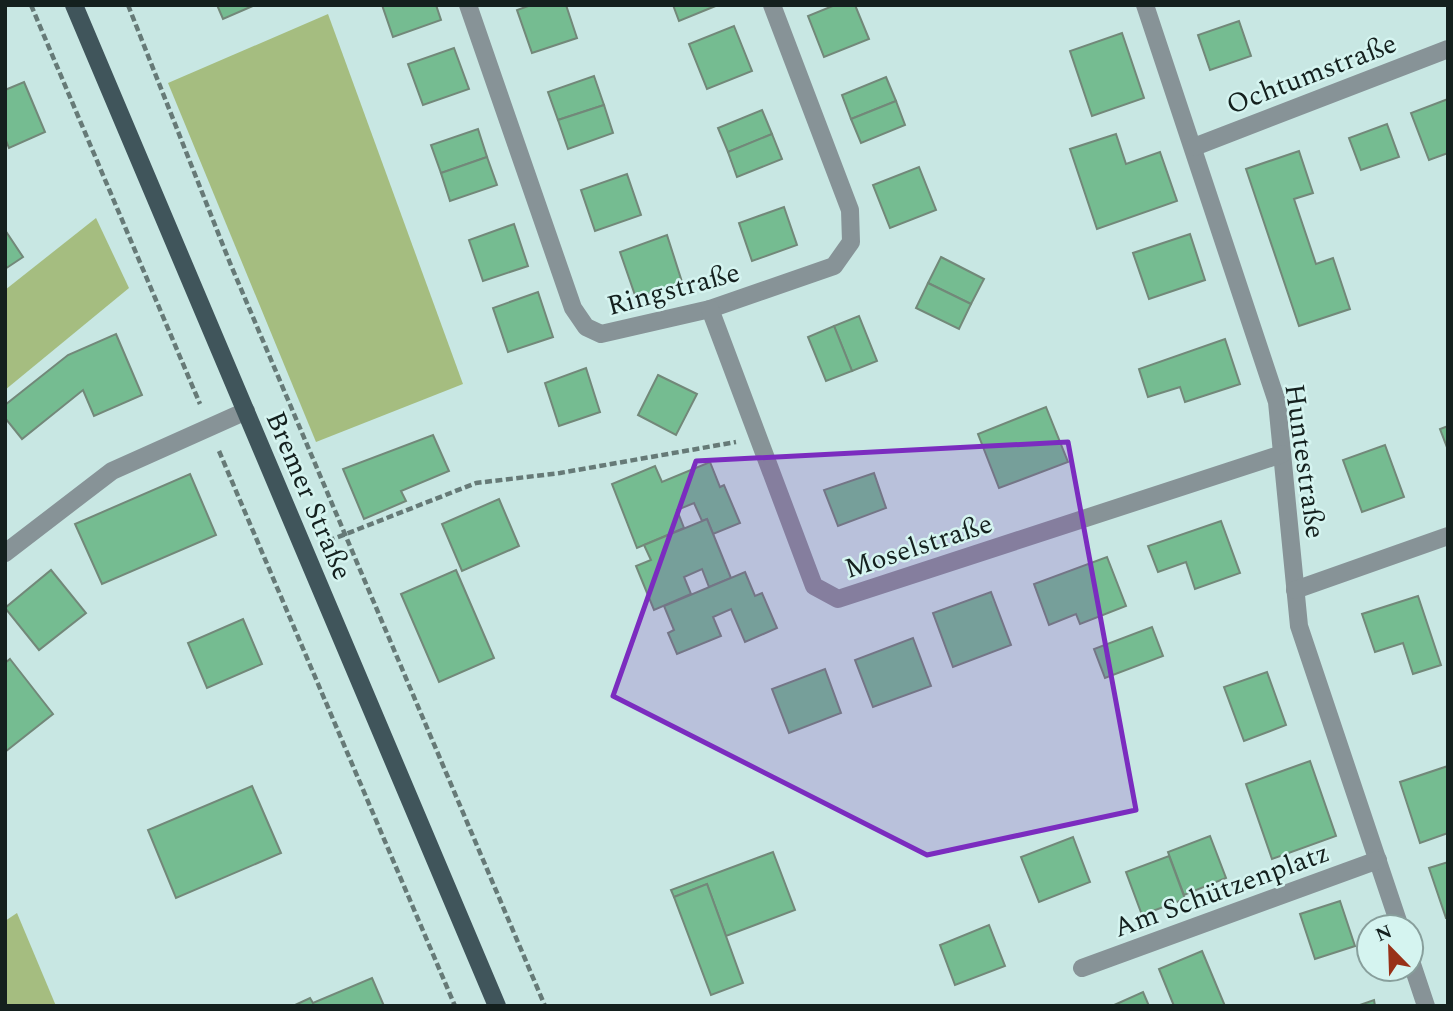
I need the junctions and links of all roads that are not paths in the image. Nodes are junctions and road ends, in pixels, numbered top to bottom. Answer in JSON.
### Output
{"nodes":[{"id":1,"x":74,"y":5,"type":"edge"},
{"id":2,"x":468,"y":5,"type":"edge"},
{"id":3,"x":772,"y":5,"type":"edge"},
{"id":4,"x":1145,"y":5,"type":"edge"},
{"id":5,"x":1448,"y":49,"type":"edge"},
{"id":6,"x":1194,"y":147,"type":"junction"},
{"id":7,"x":710,"y":309,"type":"junction"},
{"id":8,"x":246,"y":411,"type":"junction"},
{"id":9,"x":1282,"y":454,"type":"junction"},
{"id":10,"x":1448,"y":536,"type":"edge"},
{"id":11,"x":5,"y":553,"type":"edge"},
{"id":12,"x":1295,"y":590,"type":"junction"},
{"id":13,"x":1378,"y":860,"type":"junction"},
{"id":14,"x":1395,"y":913,"type":"edge"},
{"id":15,"x":1082,"y":968,"type":"dead end"},
{"id":16,"x":1418,"y":983,"type":"edge"},
{"id":17,"x":497,"y":1006,"type":"edge"},
{"id":18,"x":1426,"y":1006,"type":"edge"}],
"edges":[{"from":1,"to":8,"type":"main road","name":"Bremer Straße"},
{"from":2,"to":7,"type":"street","name":"Ringstraße"},
{"from":3,"to":7,"type":"street","name":"Ringstraße"},
{"from":4,"to":6,"type":"street","name":"Huntestraße"},
{"from":5,"to":6,"type":"street","name":"Ochtumstraße"},
{"from":6,"to":9,"type":"street","name":"Huntestraße"},
{"from":7,"to":9,"type":"street","name":"Moselstraße"},
{"from":8,"to":11,"type":"street"},
{"from":8,"to":17,"type":"main road","name":"Bremer Straße"},
{"from":9,"to":12,"type":"street","name":"Huntestraße"},
{"from":10,"to":12,"type":"street"},
{"from":12,"to":13,"type":"street","name":"Huntestraße"},
{"from":13,"to":14,"type":"street","name":"Huntestraße"},
{"from":13,"to":15,"type":"street","name":"Am Schützenplatz"},
{"from":16,"to":18,"type":"street"}]}
